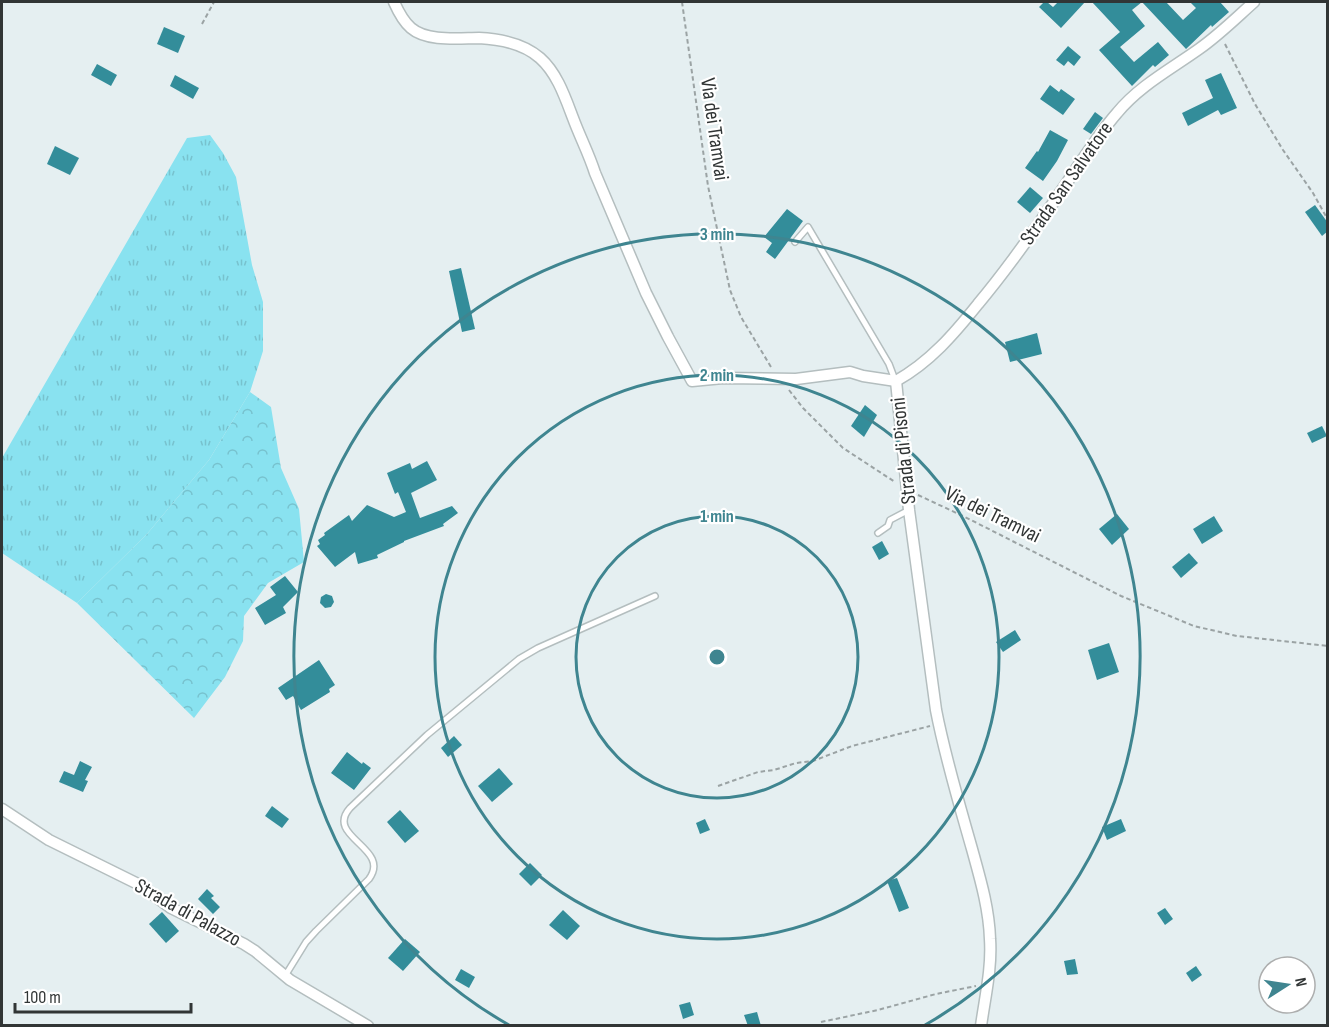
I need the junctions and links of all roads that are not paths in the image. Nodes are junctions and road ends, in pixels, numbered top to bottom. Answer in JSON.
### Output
{"nodes":[{"id":1,"x":394,"y":2,"type":"edge"},
{"id":2,"x":1254,"y":2,"type":"edge"},
{"id":3,"x":795,"y":242,"type":"dead end"},
{"id":4,"x":896,"y":381,"type":"junction"},
{"id":5,"x":909,"y":510,"type":"junction"},
{"id":6,"x":878,"y":533,"type":"dead end"},
{"id":7,"x":655,"y":596,"type":"dead end"},
{"id":8,"x":2,"y":809,"type":"edge"},
{"id":9,"x":285,"y":976,"type":"junction"},
{"id":10,"x":368,"y":1026,"type":"edge"},
{"id":11,"x":981,"y":1026,"type":"edge"}],
"edges":[{"from":1,"to":4,"type":"street","name":"Strada di Pisoni"},
{"from":2,"to":4,"type":"street","name":"Strada San Salvatore"},
{"from":3,"to":4,"type":"lane"},
{"from":4,"to":5,"type":"street","name":"Strada di Pisoni"},
{"from":5,"to":6,"type":"lane"},
{"from":5,"to":11,"type":"street","name":"Strada di Pisoni"},
{"from":7,"to":9,"type":"lane"},
{"from":8,"to":9,"type":"street","name":"Strada di Palazzo"},
{"from":9,"to":10,"type":"street","name":"Strada di Palazzo"}]}
